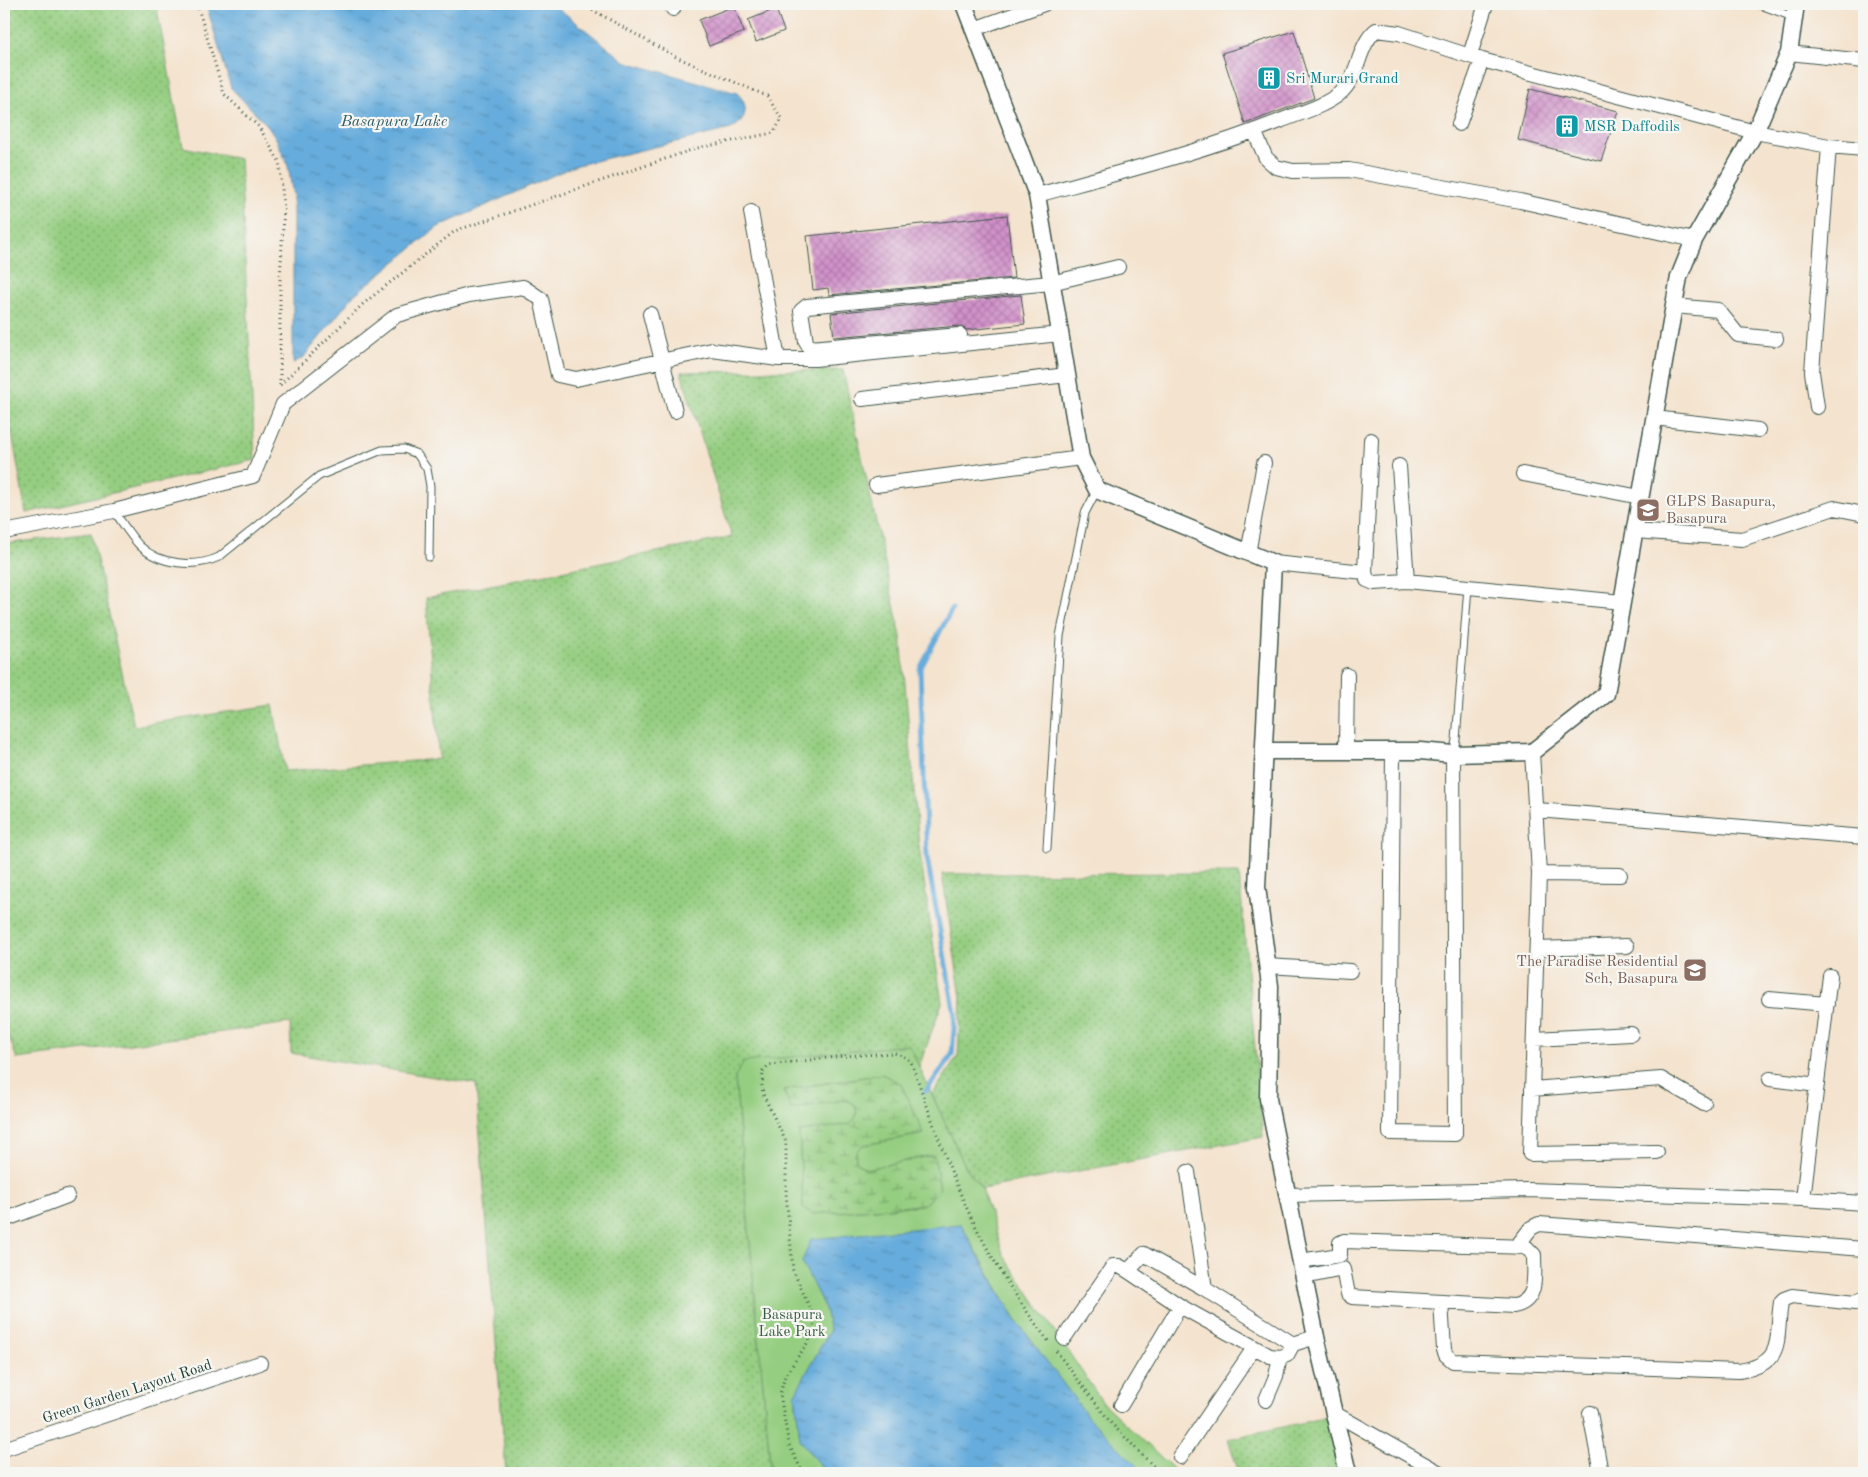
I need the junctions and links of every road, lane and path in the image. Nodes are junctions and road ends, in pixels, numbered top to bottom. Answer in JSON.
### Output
{"nodes":[{"id":1,"x":197,"y":4,"type":"edge"},
{"id":2,"x":582,"y":4,"type":"edge"},
{"id":3,"x":964,"y":4,"type":"edge"},
{"id":4,"x":1044,"y":4,"type":"edge"},
{"id":5,"x":1486,"y":4,"type":"edge"},
{"id":6,"x":1758,"y":4,"type":"edge"},
{"id":7,"x":1795,"y":10,"type":"edge"},
{"id":8,"x":974,"y":29,"type":"junction"},
{"id":9,"x":1789,"y":53,"type":"junction"},
{"id":10,"x":1476,"y":58,"type":"junction"},
{"id":11,"x":1864,"y":60,"type":"edge"},
{"id":12,"x":1459,"y":124,"type":"dead end"},
{"id":13,"x":1254,"y":131,"type":"junction"},
{"id":14,"x":1755,"y":132,"type":"junction"},
{"id":15,"x":1829,"y":146,"type":"junction"},
{"id":16,"x":1864,"y":150,"type":"edge"},
{"id":17,"x":1036,"y":194,"type":"junction"},
{"id":18,"x":751,"y":212,"type":"dead end"},
{"id":19,"x":1694,"y":240,"type":"junction"},
{"id":20,"x":1118,"y":267,"type":"dead end"},
{"id":21,"x":1051,"y":283,"type":"junction"},
{"id":22,"x":1674,"y":306,"type":"junction"},
{"id":23,"x":650,"y":314,"type":"dead end"},
{"id":24,"x":1059,"y":330,"type":"junction"},
{"id":25,"x":1776,"y":339,"type":"dead end"},
{"id":26,"x":778,"y":359,"type":"junction"},
{"id":27,"x":662,"y":360,"type":"junction"},
{"id":28,"x":1067,"y":374,"type":"junction"},
{"id":29,"x":280,"y":386,"type":"junction"},
{"id":30,"x":862,"y":399,"type":"dead end"},
{"id":31,"x":283,"y":404,"type":"junction"},
{"id":32,"x":1817,"y":407,"type":"dead end"},
{"id":33,"x":675,"y":411,"type":"dead end"},
{"id":34,"x":1654,"y":418,"type":"junction"},
{"id":35,"x":1758,"y":430,"type":"dead end"},
{"id":36,"x":1371,"y":440,"type":"dead end"},
{"id":37,"x":1081,"y":458,"type":"junction"},
{"id":38,"x":1264,"y":463,"type":"dead end"},
{"id":39,"x":1399,"y":466,"type":"dead end"},
{"id":40,"x":1523,"y":474,"type":"dead end"},
{"id":41,"x":876,"y":485,"type":"dead end"},
{"id":42,"x":1097,"y":490,"type":"junction"},
{"id":43,"x":1640,"y":497,"type":"junction"},
{"id":44,"x":114,"y":511,"type":"junction"},
{"id":45,"x":1864,"y":514,"type":"edge"},
{"id":46,"x":1635,"y":531,"type":"junction"},
{"id":47,"x":4,"y":532,"type":"edge"},
{"id":48,"x":1248,"y":554,"type":"junction"},
{"id":49,"x":429,"y":557,"type":"dead end"},
{"id":50,"x":1273,"y":563,"type":"junction"},
{"id":51,"x":1365,"y":572,"type":"junction"},
{"id":52,"x":1408,"y":581,"type":"junction"},
{"id":53,"x":1468,"y":587,"type":"junction"},
{"id":54,"x":1622,"y":602,"type":"junction"},
{"id":55,"x":1347,"y":675,"type":"dead end"},
{"id":56,"x":1264,"y":750,"type":"junction"},
{"id":57,"x":1346,"y":751,"type":"junction"},
{"id":58,"x":1392,"y":751,"type":"junction"},
{"id":59,"x":1532,"y":752,"type":"junction"},
{"id":60,"x":1453,"y":754,"type":"junction"},
{"id":61,"x":1537,"y":810,"type":"junction"},
{"id":62,"x":1864,"y":837,"type":"edge"},
{"id":63,"x":1046,"y":848,"type":"dead end"},
{"id":64,"x":1539,"y":874,"type":"junction"},
{"id":65,"x":1620,"y":875,"type":"dead end"},
{"id":66,"x":1627,"y":946,"type":"dead end"},
{"id":67,"x":1537,"y":949,"type":"junction"},
{"id":68,"x":1268,"y":966,"type":"junction"},
{"id":69,"x":1350,"y":971,"type":"dead end"},
{"id":70,"x":1830,"y":976,"type":"dead end"},
{"id":71,"x":1769,"y":999,"type":"dead end"},
{"id":72,"x":1827,"y":1004,"type":"junction"},
{"id":73,"x":1632,"y":1034,"type":"dead end"},
{"id":74,"x":1534,"y":1039,"type":"junction"},
{"id":75,"x":1770,"y":1079,"type":"dead end"},
{"id":76,"x":1816,"y":1085,"type":"junction"},
{"id":77,"x":1532,"y":1089,"type":"junction"},
{"id":78,"x":1704,"y":1104,"type":"dead end"},
{"id":79,"x":1657,"y":1152,"type":"dead end"},
{"id":80,"x":1188,"y":1172,"type":"dead end"},
{"id":81,"x":1286,"y":1195,"type":"junction"},
{"id":82,"x":66,"y":1196,"type":"dead end"},
{"id":83,"x":1803,"y":1199,"type":"junction"},
{"id":84,"x":1864,"y":1203,"type":"edge"},
{"id":85,"x":4,"y":1220,"type":"edge"},
{"id":86,"x":1518,"y":1246,"type":"junction"},
{"id":87,"x":1864,"y":1250,"type":"edge"},
{"id":88,"x":1340,"y":1254,"type":"junction"},
{"id":89,"x":1302,"y":1269,"type":"junction"},
{"id":90,"x":1343,"y":1269,"type":"junction"},
{"id":91,"x":1128,"y":1271,"type":"junction"},
{"id":92,"x":1205,"y":1289,"type":"junction"},
{"id":93,"x":1864,"y":1299,"type":"edge"},
{"id":94,"x":1440,"y":1302,"type":"junction"},
{"id":95,"x":1180,"y":1306,"type":"junction"},
{"id":96,"x":1316,"y":1337,"type":"junction"},
{"id":97,"x":1064,"y":1338,"type":"dead end"},
{"id":98,"x":1293,"y":1344,"type":"junction"},
{"id":99,"x":1254,"y":1348,"type":"junction"},
{"id":100,"x":1280,"y":1357,"type":"junction"},
{"id":101,"x":260,"y":1363,"type":"dead end"},
{"id":102,"x":1266,"y":1400,"type":"dead end"},
{"id":103,"x":1121,"y":1405,"type":"dead end"},
{"id":104,"x":1334,"y":1413,"type":"junction"},
{"id":105,"x":1590,"y":1413,"type":"dead end"},
{"id":106,"x":4,"y":1449,"type":"edge"},
{"id":107,"x":1180,"y":1457,"type":"dead end"},
{"id":108,"x":803,"y":1473,"type":"edge"},
{"id":109,"x":1160,"y":1473,"type":"edge"},
{"id":110,"x":1348,"y":1473,"type":"edge"},
{"id":111,"x":1440,"y":1473,"type":"edge"},
{"id":112,"x":1601,"y":1473,"type":"edge"}],
"edges":[{"from":1,"to":29,"type":"path"},
{"from":2,"to":29,"type":"path"},
{"from":3,"to":8,"type":"street"},
{"from":4,"to":8,"type":"street"},
{"from":5,"to":10,"type":"street"},
{"from":6,"to":7,"type":"lane"},
{"from":7,"to":9,"type":"street"},
{"from":8,"to":17,"type":"street"},
{"from":9,"to":11,"type":"street"},
{"from":9,"to":14,"type":"street"},
{"from":10,"to":12,"type":"street"},
{"from":10,"to":13,"type":"street"},
{"from":10,"to":14,"type":"street"},
{"from":13,"to":17,"type":"street"},
{"from":13,"to":19,"type":"street"},
{"from":14,"to":15,"type":"street"},
{"from":14,"to":19,"type":"street"},
{"from":15,"to":16,"type":"street"},
{"from":15,"to":32,"type":"street"},
{"from":17,"to":21,"type":"street"},
{"from":18,"to":26,"type":"street"},
{"from":19,"to":22,"type":"street"},
{"from":20,"to":21,"type":"street"},
{"from":21,"to":24,"type":"street"},
{"from":21,"to":24,"type":"street"},
{"from":22,"to":25,"type":"street"},
{"from":22,"to":34,"type":"street"},
{"from":23,"to":27,"type":"street"},
{"from":24,"to":26,"type":"street"},
{"from":24,"to":28,"type":"street"},
{"from":26,"to":27,"type":"street"},
{"from":27,"to":31,"type":"street"},
{"from":27,"to":33,"type":"street"},
{"from":28,"to":30,"type":"street"},
{"from":28,"to":37,"type":"street"},
{"from":29,"to":31,"type":"path"},
{"from":31,"to":44,"type":"street"},
{"from":34,"to":35,"type":"street"},
{"from":34,"to":43,"type":"street"},
{"from":36,"to":51,"type":"street"},
{"from":37,"to":41,"type":"street"},
{"from":37,"to":42,"type":"street"},
{"from":38,"to":48,"type":"street"},
{"from":39,"to":52,"type":"street"},
{"from":40,"to":43,"type":"street"},
{"from":42,"to":48,"type":"street"},
{"from":42,"to":63,"type":"lane"},
{"from":43,"to":46,"type":"street"},
{"from":44,"to":47,"type":"street"},
{"from":44,"to":49,"type":"lane"},
{"from":45,"to":46,"type":"street"},
{"from":46,"to":54,"type":"street"},
{"from":48,"to":50,"type":"street"},
{"from":50,"to":51,"type":"street"},
{"from":50,"to":56,"type":"street"},
{"from":51,"to":52,"type":"street"},
{"from":52,"to":53,"type":"street"},
{"from":53,"to":54,"type":"street"},
{"from":53,"to":60,"type":"lane"},
{"from":54,"to":59,"type":"street"},
{"from":55,"to":57,"type":"street"},
{"from":56,"to":57,"type":"street"},
{"from":56,"to":68,"type":"street"},
{"from":57,"to":58,"type":"street"},
{"from":58,"to":60,"type":"street"},
{"from":58,"to":60,"type":"street"},
{"from":59,"to":60,"type":"street"},
{"from":59,"to":61,"type":"street"},
{"from":61,"to":62,"type":"street"},
{"from":61,"to":64,"type":"street"},
{"from":64,"to":65,"type":"street"},
{"from":64,"to":67,"type":"street"},
{"from":66,"to":67,"type":"street"},
{"from":67,"to":74,"type":"street"},
{"from":68,"to":69,"type":"street"},
{"from":68,"to":81,"type":"street"},
{"from":70,"to":72,"type":"street"},
{"from":71,"to":72,"type":"street"},
{"from":72,"to":76,"type":"street"},
{"from":73,"to":74,"type":"street"},
{"from":74,"to":77,"type":"street"},
{"from":75,"to":76,"type":"street"},
{"from":76,"to":83,"type":"street"},
{"from":77,"to":78,"type":"street"},
{"from":77,"to":79,"type":"street"},
{"from":80,"to":92,"type":"street"},
{"from":81,"to":83,"type":"street"},
{"from":81,"to":89,"type":"street"},
{"from":82,"to":85,"type":"street"},
{"from":83,"to":84,"type":"street"},
{"from":86,"to":87,"type":"street"},
{"from":86,"to":88,"type":"street"},
{"from":86,"to":94,"type":"street"},
{"from":88,"to":89,"type":"street"},
{"from":88,"to":90,"type":"street"},
{"from":89,"to":90,"type":"street"},
{"from":89,"to":96,"type":"street"},
{"from":90,"to":94,"type":"street"},
{"from":91,"to":92,"type":"street"},
{"from":91,"to":95,"type":"street"},
{"from":91,"to":97,"type":"street"},
{"from":92,"to":98,"type":"street"},
{"from":93,"to":94,"type":"street"},
{"from":95,"to":99,"type":"street"},
{"from":95,"to":103,"type":"street"},
{"from":96,"to":98,"type":"street"},
{"from":96,"to":104,"type":"street"},
{"from":98,"to":100,"type":"street"},
{"from":99,"to":100,"type":"street"},
{"from":99,"to":107,"type":"street"},
{"from":100,"to":102,"type":"street"},
{"from":101,"to":106,"type":"street","name":"Green Garden Layout Road"},
{"from":104,"to":110,"type":"street"},
{"from":104,"to":111,"type":"street"},
{"from":105,"to":112,"type":"street"},
{"from":108,"to":109,"type":"path"}]}
